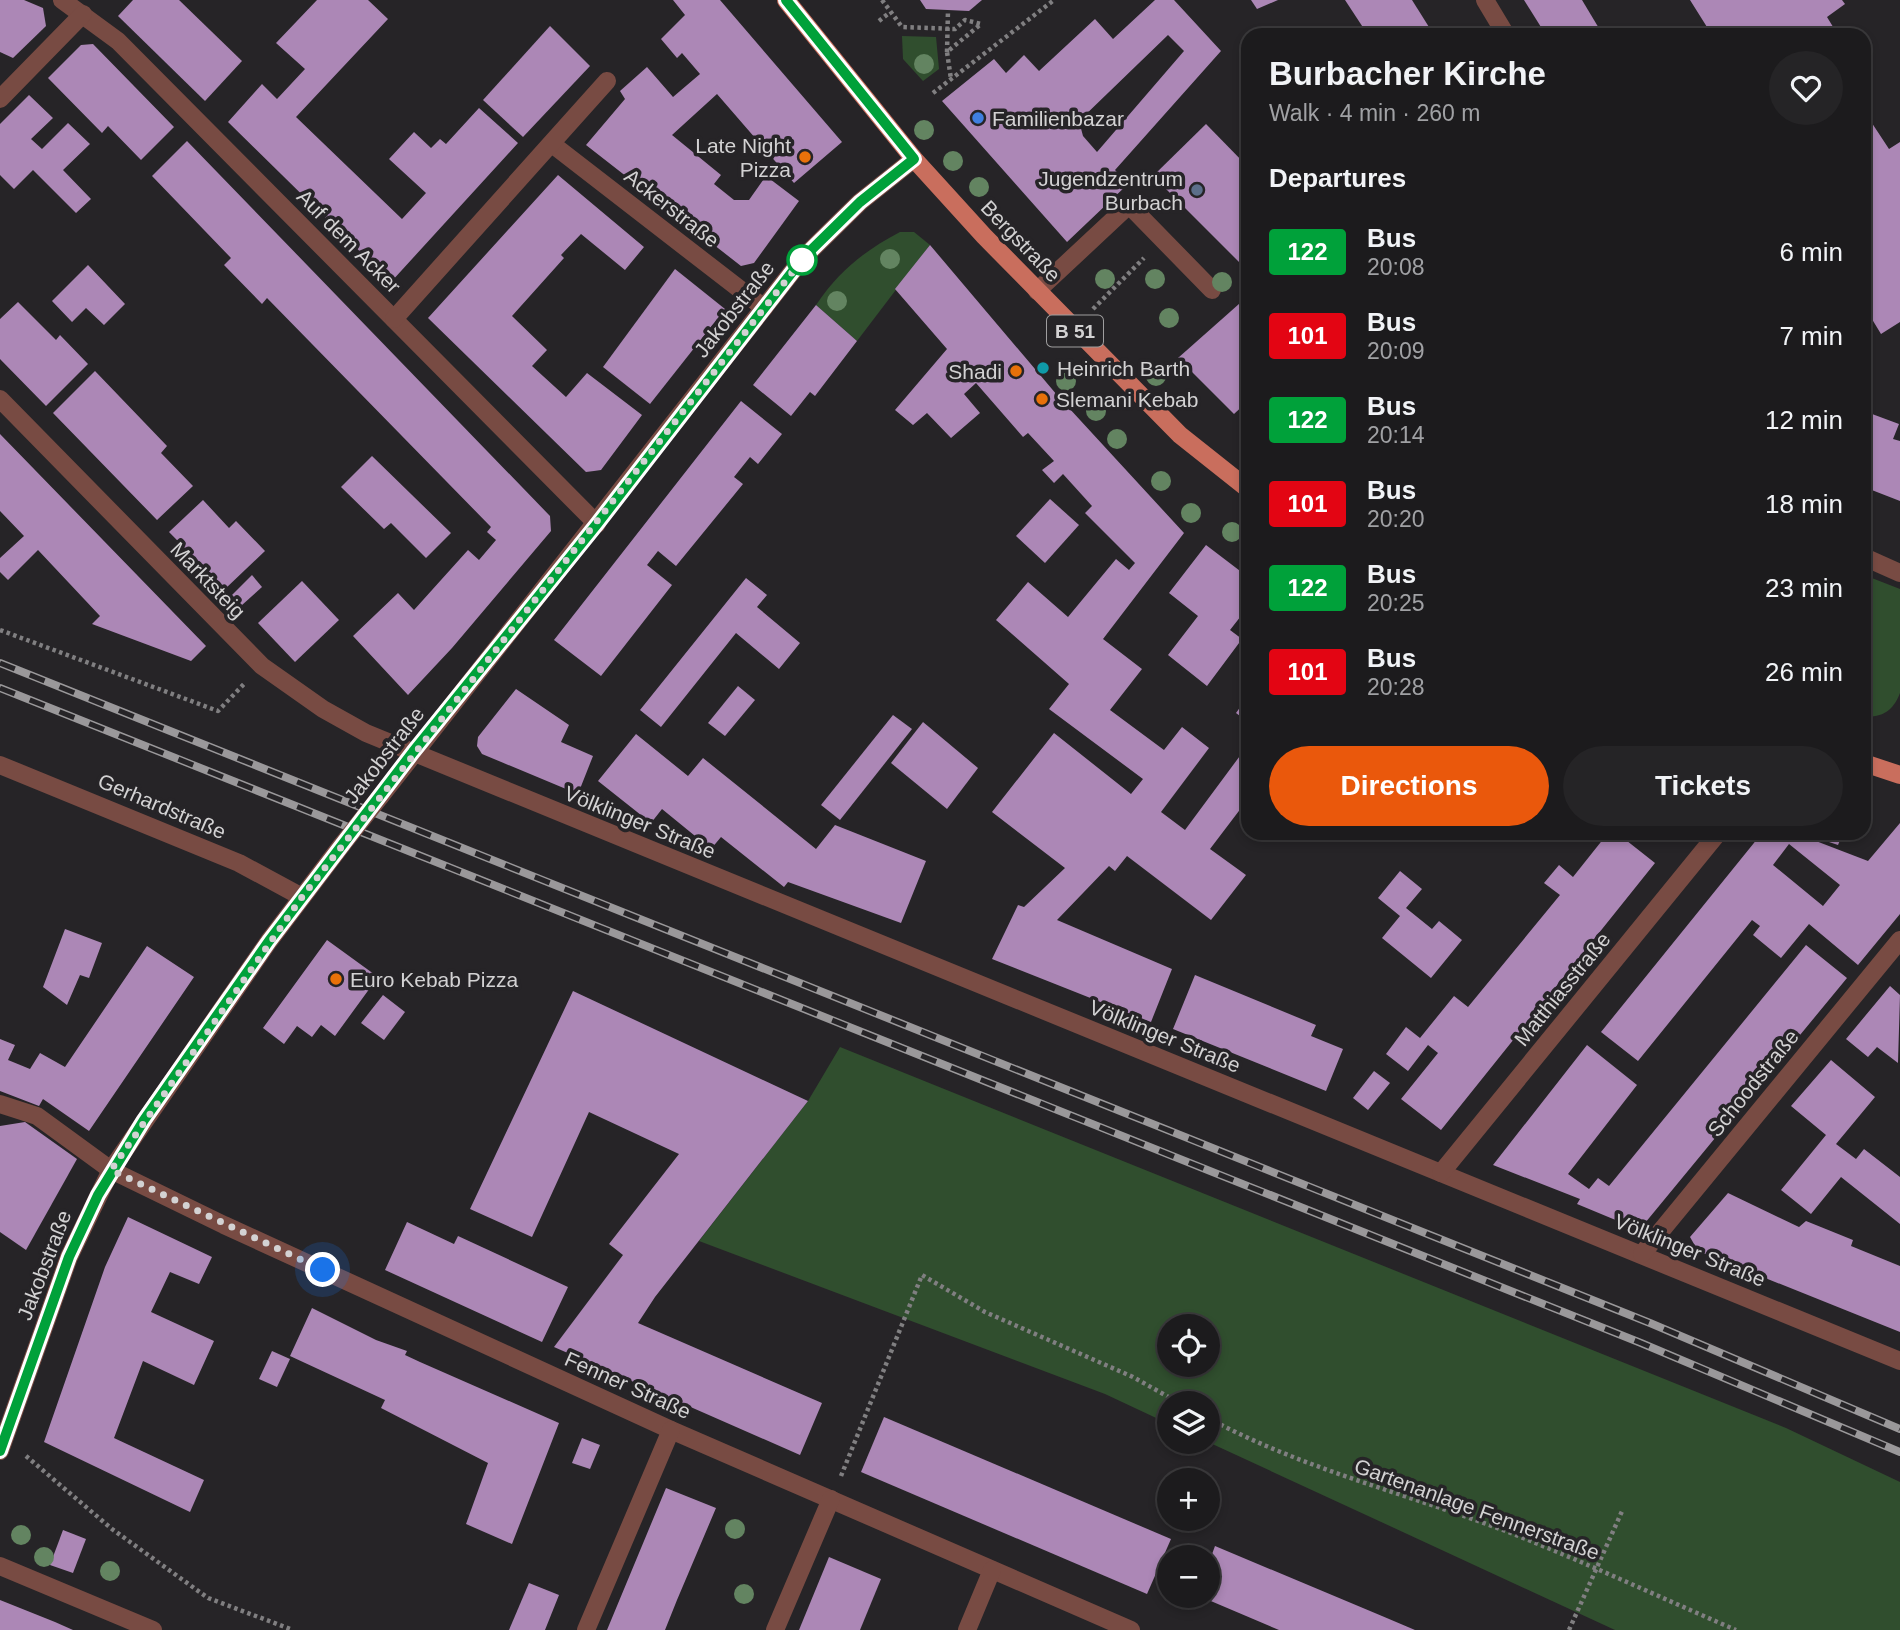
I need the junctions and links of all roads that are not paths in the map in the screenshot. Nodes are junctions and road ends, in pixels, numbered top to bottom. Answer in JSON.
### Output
{"nodes":[{"id":1,"x":62,"y":0,"type":"edge"},
{"id":2,"x":786,"y":0,"type":"edge"},
{"id":3,"x":1485,"y":0,"type":"edge"},
{"id":4,"x":83,"y":14,"type":"junction"},
{"id":5,"x":1502,"y":28,"type":"edge"},
{"id":6,"x":607,"y":81,"type":"dead end"},
{"id":7,"x":0,"y":99,"type":"edge"},
{"id":8,"x":552,"y":144,"type":"junction"},
{"id":9,"x":914,"y":159,"type":"junction"},
{"id":10,"x":1212,"y":290,"type":"dead end"},
{"id":11,"x":1037,"y":291,"type":"junction"},
{"id":12,"x":764,"y":308,"type":"junction"},
{"id":13,"x":394,"y":318,"type":"junction"},
{"id":14,"x":0,"y":399,"type":"edge"},
{"id":15,"x":1241,"y":483,"type":"edge"},
{"id":16,"x":597,"y":524,"type":"junction"},
{"id":17,"x":1871,"y":560,"type":"edge"},
{"id":18,"x":1900,"y":573,"type":"edge"},
{"id":19,"x":413,"y":752,"type":"junction"},
{"id":20,"x":0,"y":765,"type":"edge"},
{"id":21,"x":1871,"y":765,"type":"edge"},
{"id":22,"x":1900,"y":775,"type":"edge"},
{"id":23,"x":1712,"y":840,"type":"edge"},
{"id":24,"x":302,"y":897,"type":"junction"},
{"id":25,"x":1900,"y":940,"type":"edge"},
{"id":26,"x":0,"y":1104,"type":"edge"},
{"id":27,"x":111,"y":1170,"type":"junction"},
{"id":28,"x":1441,"y":1173,"type":"junction"},
{"id":29,"x":1642,"y":1254,"type":"junction"},
{"id":30,"x":1900,"y":1361,"type":"edge"},
{"id":31,"x":671,"y":1430,"type":"junction"},
{"id":32,"x":0,"y":1451,"type":"edge"},
{"id":33,"x":831,"y":1499,"type":"junction"},
{"id":34,"x":0,"y":1566,"type":"edge"},
{"id":35,"x":992,"y":1570,"type":"junction"},
{"id":36,"x":153,"y":1630,"type":"edge"},
{"id":37,"x":586,"y":1630,"type":"edge"},
{"id":38,"x":775,"y":1630,"type":"edge"},
{"id":39,"x":967,"y":1630,"type":"edge"},
{"id":40,"x":1131,"y":1630,"type":"edge"}],
"edges":[{"from":1,"to":4,"type":"street","name":"Auf dem Acker"},
{"from":2,"to":9,"type":"main road","name":"Bergstraße","number":"B 51"},
{"from":3,"to":5,"type":"street"},
{"from":4,"to":7,"type":"street"},
{"from":4,"to":13,"type":"street","name":"Auf dem Acker"},
{"from":6,"to":8,"type":"street"},
{"from":8,"to":12,"type":"street","name":"Ackerstraße"},
{"from":8,"to":13,"type":"street"},
{"from":9,"to":11,"type":"main road","name":"Bergstraße","number":"B 51"},
{"from":9,"to":12,"type":"street","name":"Jakobstraße"},
{"from":10,"to":11,"type":"street"},
{"from":11,"to":15,"type":"main road","name":"Bergstraße","number":"B 51"},
{"from":12,"to":16,"type":"street","name":"Jakobstraße"},
{"from":13,"to":16,"type":"street","name":"Auf dem Acker"},
{"from":14,"to":19,"type":"street","name":"Marktsteig"},
{"from":16,"to":19,"type":"street","name":"Jakobstraße"},
{"from":17,"to":18,"type":"street"},
{"from":19,"to":24,"type":"street","name":"Jakobstraße","bridge":true},
{"from":19,"to":28,"type":"street","name":"Völklinger Straße"},
{"from":20,"to":24,"type":"street","name":"Gerhardstraße"},
{"from":21,"to":22,"type":"main road"},
{"from":23,"to":28,"type":"street","name":"Matthiasstraße"},
{"from":24,"to":27,"type":"street","name":"Jakobstraße"},
{"from":25,"to":29,"type":"street","name":"Schoodstraße"},
{"from":26,"to":27,"type":"street","name":"Fenner Straße"},
{"from":27,"to":31,"type":"street","name":"Fenner Straße"},
{"from":27,"to":32,"type":"street","name":"Jakobstraße"},
{"from":28,"to":29,"type":"street","name":"Völklinger Straße"},
{"from":29,"to":30,"type":"street","name":"Völklinger Straße"},
{"from":31,"to":33,"type":"street","name":"Fenner Straße"},
{"from":31,"to":37,"type":"street"},
{"from":33,"to":35,"type":"street","name":"Fenner Straße"},
{"from":33,"to":38,"type":"street"},
{"from":34,"to":36,"type":"street"},
{"from":35,"to":39,"type":"street"},
{"from":35,"to":40,"type":"street","name":"Fenner Straße"}]}
